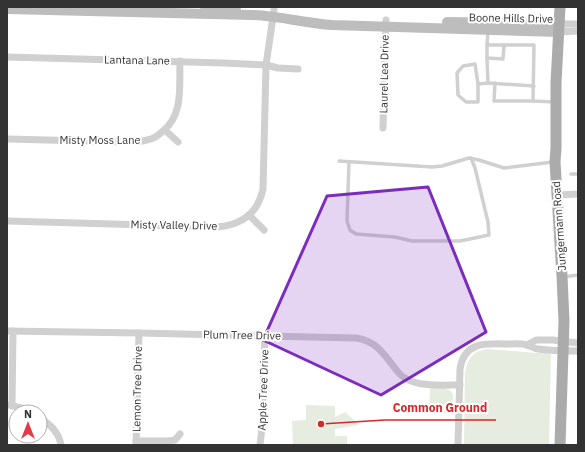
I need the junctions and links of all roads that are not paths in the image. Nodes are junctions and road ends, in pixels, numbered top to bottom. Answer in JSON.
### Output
{"nodes":[{"id":1,"x":205,"y":7,"type":"edge"},
{"id":2,"x":560,"y":7,"type":"edge"},
{"id":3,"x":7,"y":9,"type":"edge"},
{"id":4,"x":273,"y":13,"type":"junction"},
{"id":5,"x":386,"y":24,"type":"junction"},
{"id":6,"x":578,"y":24,"type":"edge"},
{"id":7,"x":559,"y":28,"type":"junction"},
{"id":8,"x":488,"y":30,"type":"junction"},
{"id":9,"x":578,"y":32,"type":"edge"},
{"id":10,"x":487,"y":45,"type":"junction"},
{"id":11,"x":504,"y":45,"type":"junction"},
{"id":12,"x":7,"y":57,"type":"edge"},
{"id":13,"x":487,"y":58,"type":"junction"},
{"id":14,"x":180,"y":61,"type":"junction"},
{"id":15,"x":266,"y":65,"type":"junction"},
{"id":16,"x":298,"y":70,"type":"dead end"},
{"id":17,"x":488,"y":83,"type":"junction"},
{"id":18,"x":495,"y":83,"type":"junction"},
{"id":19,"x":478,"y":84,"type":"junction"},
{"id":20,"x":534,"y":86,"type":"junction"},
{"id":21,"x":533,"y":101,"type":"junction"},
{"id":22,"x":556,"y":102,"type":"junction"},
{"id":23,"x":383,"y":128,"type":"dead end"},
{"id":24,"x":165,"y":130,"type":"junction"},
{"id":25,"x":7,"y":139,"type":"edge"},
{"id":26,"x":178,"y":142,"type":"dead end"},
{"id":27,"x":471,"y":158,"type":"junction"},
{"id":28,"x":339,"y":162,"type":"dead end"},
{"id":29,"x":349,"y":162,"type":"junction"},
{"id":30,"x":554,"y":162,"type":"junction"},
{"id":31,"x":571,"y":174,"type":"dead end"},
{"id":32,"x":578,"y":174,"type":"edge"},
{"id":33,"x":578,"y":194,"type":"edge"},
{"id":34,"x":557,"y":195,"type":"junction"},
{"id":35,"x":249,"y":215,"type":"junction"},
{"id":36,"x":7,"y":221,"type":"edge"},
{"id":37,"x":264,"y":230,"type":"dead end"},
{"id":38,"x":578,"y":275,"type":"edge"},
{"id":39,"x":562,"y":277,"type":"junction"},
{"id":40,"x":10,"y":331,"type":"edge"},
{"id":41,"x":139,"y":333,"type":"junction"},
{"id":42,"x":264,"y":336,"type":"junction"},
{"id":43,"x":578,"y":343,"type":"edge"},
{"id":44,"x":563,"y":346,"type":"junction"},
{"id":45,"x":578,"y":351,"type":"edge"},
{"id":46,"x":460,"y":385,"type":"junction"},
{"id":47,"x":9,"y":404,"type":"edge"},
{"id":48,"x":48,"y":424,"type":"edge"},
{"id":49,"x":180,"y":434,"type":"dead end"},
{"id":50,"x":136,"y":443,"type":"edge"},
{"id":51,"x":62,"y":445,"type":"edge"},
{"id":52,"x":260,"y":445,"type":"edge"},
{"id":53,"x":458,"y":445,"type":"edge"},
{"id":54,"x":560,"y":445,"type":"edge"}],
"edges":[{"from":1,"to":4,"type":"street","name":"Boone Hills Drive"},
{"from":2,"to":7,"type":"main road","name":"Jungermann Road"},
{"from":3,"to":4,"type":"street","name":"Boone Hills Drive"},
{"from":4,"to":5,"type":"street","name":"Boone Hills Drive"},
{"from":4,"to":15,"type":"street","name":"Misty Valley Drive"},
{"from":5,"to":7,"type":"street","name":"Boone Hills Drive"},
{"from":5,"to":8,"type":"street","name":"Boone Hills Drive"},
{"from":5,"to":23,"type":"street","name":"Laurel Lea Drive"},
{"from":6,"to":7,"type":"street"},
{"from":7,"to":8,"type":"street","name":"Boone Hills Drive"},
{"from":7,"to":9,"type":"street"},
{"from":7,"to":22,"type":"main road","name":"Jungermann Road"},
{"from":8,"to":10,"type":"lane"},
{"from":10,"to":11,"type":"lane"},
{"from":10,"to":13,"type":"lane"},
{"from":11,"to":13,"type":"lane"},
{"from":11,"to":20,"type":"lane"},
{"from":12,"to":14,"type":"street","name":"Lantana Lane"},
{"from":13,"to":17,"type":"lane"},
{"from":14,"to":15,"type":"street","name":"Lantana Lane"},
{"from":14,"to":24,"type":"street","name":"Misty Moss Lane"},
{"from":15,"to":16,"type":"street","name":"Lantana Lane"},
{"from":15,"to":35,"type":"street","name":"Misty Valley Drive"},
{"from":17,"to":18,"type":"lane"},
{"from":17,"to":19,"type":"lane"},
{"from":18,"to":20,"type":"lane"},
{"from":18,"to":21,"type":"lane"},
{"from":19,"to":19,"type":"lane"},
{"from":20,"to":21,"type":"lane"},
{"from":21,"to":22,"type":"lane"},
{"from":22,"to":30,"type":"main road","name":"Jungermann Road"},
{"from":24,"to":25,"type":"street","name":"Misty Moss Lane"},
{"from":24,"to":26,"type":"street"},
{"from":27,"to":29,"type":"lane"},
{"from":27,"to":29,"type":"lane"},
{"from":27,"to":30,"type":"lane"},
{"from":28,"to":29,"type":"lane"},
{"from":30,"to":34,"type":"main road","name":"Jungermann Road"},
{"from":31,"to":32,"type":"lane"},
{"from":33,"to":34,"type":"street"},
{"from":34,"to":39,"type":"main road","name":"Jungermann Road"},
{"from":35,"to":36,"type":"street","name":"Misty Valley Drive"},
{"from":35,"to":37,"type":"street"},
{"from":38,"to":39,"type":"lane"},
{"from":39,"to":44,"type":"main road","name":"Jungermann Road"},
{"from":40,"to":41,"type":"street","name":"Plum Tree Drive"},
{"from":40,"to":47,"type":"street"},
{"from":41,"to":42,"type":"street","name":"Plum Tree Drive"},
{"from":41,"to":50,"type":"street","name":"Lemon Tree Drive"},
{"from":42,"to":46,"type":"street","name":"Plum Tree Drive"},
{"from":42,"to":52,"type":"street","name":"Apple Tree Drive"},
{"from":43,"to":44,"type":"street"},
{"from":44,"to":45,"type":"street"},
{"from":44,"to":46,"type":"street"},
{"from":44,"to":54,"type":"main road","name":"Jungermann Road"},
{"from":46,"to":53,"type":"street"},
{"from":48,"to":51,"type":"street"},
{"from":49,"to":50,"type":"street"}]}
